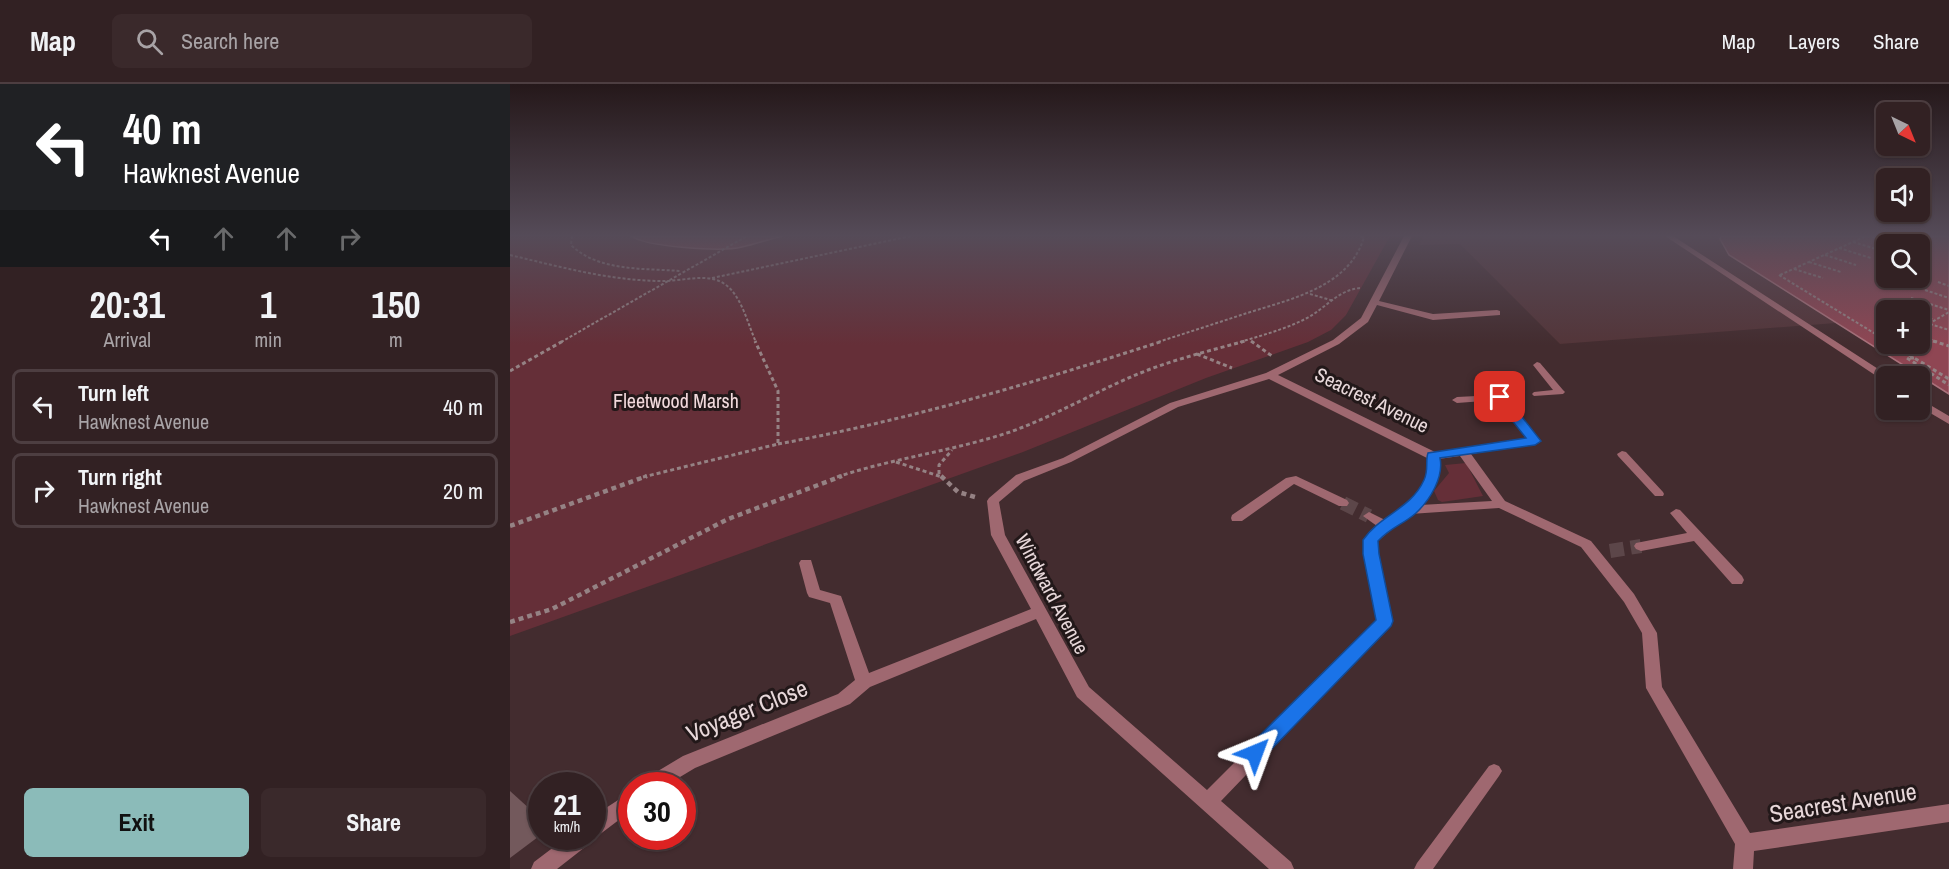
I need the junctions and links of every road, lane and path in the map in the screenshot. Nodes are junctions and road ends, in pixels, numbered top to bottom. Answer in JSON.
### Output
{"nodes":[{"id":1,"x":587,"y":273,"type":"edge"},
{"id":2,"x":679,"y":273,"type":"edge"},
{"id":3,"x":737,"y":273,"type":"edge"},
{"id":4,"x":1340,"y":273,"type":"edge"},
{"id":5,"x":1389,"y":273,"type":"edge"},
{"id":6,"x":1724,"y":273,"type":"edge"},
{"id":7,"x":1784,"y":273,"type":"edge"},
{"id":8,"x":1807,"y":273,"type":"edge"},
{"id":9,"x":711,"y":278,"type":"junction"},
{"id":10,"x":1823,"y":278,"type":"dead end"},
{"id":11,"x":663,"y":281,"type":"junction"},
{"id":12,"x":1938,"y":282,"type":"dead end"},
{"id":13,"x":1382,"y":286,"type":"junction"},
{"id":14,"x":1949,"y":286,"type":"edge"},
{"id":15,"x":1925,"y":290,"type":"dead end"},
{"id":16,"x":1309,"y":293,"type":"junction"},
{"id":17,"x":1911,"y":298,"type":"dead end"},
{"id":18,"x":1949,"y":298,"type":"edge"},
{"id":19,"x":1334,"y":301,"type":"junction"},
{"id":20,"x":1374,"y":302,"type":"junction"},
{"id":21,"x":1497,"y":313,"type":"dead end"},
{"id":22,"x":1949,"y":313,"type":"edge"},
{"id":23,"x":1930,"y":318,"type":"edge"},
{"id":24,"x":1936,"y":320,"type":"junction"},
{"id":25,"x":1930,"y":323,"type":"edge"},
{"id":26,"x":1930,"y":324,"type":"edge"},
{"id":27,"x":1949,"y":330,"type":"edge"},
{"id":28,"x":1876,"y":334,"type":"edge"},
{"id":29,"x":1930,"y":339,"type":"edge"},
{"id":30,"x":1949,"y":346,"type":"edge"},
{"id":31,"x":1197,"y":354,"type":"junction"},
{"id":32,"x":1910,"y":354,"type":"edge"},
{"id":33,"x":1915,"y":357,"type":"junction"},
{"id":34,"x":1537,"y":364,"type":"dead end"},
{"id":35,"x":510,"y":371,"type":"edge"},
{"id":36,"x":1876,"y":373,"type":"edge"},
{"id":37,"x":1270,"y":375,"type":"junction"},
{"id":38,"x":1250,"y":379,"type":"junction"},
{"id":39,"x":1949,"y":379,"type":"edge"},
{"id":40,"x":1949,"y":386,"type":"edge"},
{"id":41,"x":1537,"y":394,"type":"dead end"},
{"id":42,"x":1512,"y":396,"type":"dead end"},
{"id":43,"x":1500,"y":397,"type":"junction"},
{"id":44,"x":1457,"y":399,"type":"dead end"},
{"id":45,"x":1930,"y":409,"type":"edge"},
{"id":46,"x":1949,"y":421,"type":"edge"},
{"id":47,"x":778,"y":444,"type":"junction"},
{"id":48,"x":953,"y":449,"type":"junction"},
{"id":49,"x":1463,"y":452,"type":"junction"},
{"id":50,"x":1622,"y":454,"type":"dead end"},
{"id":51,"x":1433,"y":456,"type":"junction"},
{"id":52,"x":895,"y":462,"type":"junction"},
{"id":53,"x":939,"y":474,"type":"junction"},
{"id":54,"x":1659,"y":494,"type":"dead end"},
{"id":55,"x":993,"y":501,"type":"junction"},
{"id":56,"x":1343,"y":503,"type":"tunnel mouth"},
{"id":57,"x":1501,"y":504,"type":"junction"},
{"id":58,"x":1411,"y":510,"type":"junction"},
{"id":59,"x":1676,"y":513,"type":"dead end"},
{"id":60,"x":1368,"y":516,"type":"tunnel mouth"},
{"id":61,"x":1237,"y":518,"type":"dead end"},
{"id":62,"x":1385,"y":525,"type":"junction"},
{"id":63,"x":510,"y":526,"type":"edge"},
{"id":64,"x":1698,"y":536,"type":"junction"},
{"id":65,"x":1641,"y":546,"type":"tunnel mouth"},
{"id":66,"x":806,"y":563,"type":"dead end"},
{"id":67,"x":1737,"y":580,"type":"dead end"},
{"id":68,"x":1038,"y":612,"type":"junction"},
{"id":69,"x":510,"y":622,"type":"edge"},
{"id":70,"x":864,"y":682,"type":"junction"},
{"id":71,"x":1494,"y":771,"type":"dead end"},
{"id":72,"x":672,"y":772,"type":"edge"},
{"id":73,"x":1207,"y":803,"type":"junction"},
{"id":74,"x":1949,"y":813,"type":"edge"},
{"id":75,"x":1745,"y":843,"type":"junction"},
{"id":76,"x":565,"y":850,"type":"edge"},
{"id":77,"x":541,"y":869,"type":"edge"},
{"id":78,"x":1284,"y":869,"type":"edge"},
{"id":79,"x":1423,"y":869,"type":"edge"},
{"id":80,"x":1743,"y":869,"type":"edge"}],
"edges":[{"from":1,"to":11,"type":"path"},
{"from":2,"to":11,"type":"path"},
{"from":3,"to":9,"type":"path"},
{"from":4,"to":16,"type":"path"},
{"from":5,"to":13,"type":"street"},
{"from":6,"to":36,"type":"street"},
{"from":7,"to":28,"type":"path"},
{"from":8,"to":10,"type":"path"},
{"from":9,"to":11,"type":"path"},
{"from":9,"to":47,"type":"path"},
{"from":11,"to":35,"type":"path"},
{"from":12,"to":14,"type":"path"},
{"from":13,"to":19,"type":"path"},
{"from":13,"to":20,"type":"street"},
{"from":15,"to":18,"type":"path"},
{"from":16,"to":19,"type":"path"},
{"from":16,"to":47,"type":"path"},
{"from":17,"to":22,"type":"path"},
{"from":19,"to":31,"type":"path"},
{"from":20,"to":21,"type":"street"},
{"from":20,"to":37,"type":"street"},
{"from":22,"to":24,"type":"path"},
{"from":23,"to":24,"type":"path"},
{"from":24,"to":25,"type":"path"},
{"from":26,"to":27,"type":"path"},
{"from":29,"to":30,"type":"path"},
{"from":31,"to":38,"type":"path"},
{"from":31,"to":48,"type":"path"},
{"from":32,"to":33,"type":"path"},
{"from":33,"to":39,"type":"path"},
{"from":33,"to":40,"type":"path"},
{"from":34,"to":41,"type":"lane"},
{"from":37,"to":38,"type":"street"},
{"from":37,"to":51,"type":"street","name":"Seacrest Avenue"},
{"from":38,"to":55,"type":"street"},
{"from":42,"to":43,"type":"street"},
{"from":43,"to":44,"type":"street"},
{"from":43,"to":49,"type":"street","name":"Seacrest Avenue"},
{"from":45,"to":46,"type":"street"},
{"from":47,"to":63,"type":"path"},
{"from":48,"to":52,"type":"path"},
{"from":48,"to":53,"type":"path"},
{"from":49,"to":51,"type":"street","name":"Seacrest Avenue"},
{"from":49,"to":57,"type":"street"},
{"from":50,"to":54,"type":"lane"},
{"from":51,"to":58,"type":"street"},
{"from":52,"to":53,"type":"path"},
{"from":52,"to":69,"type":"path"},
{"from":53,"to":55,"type":"path"},
{"from":55,"to":68,"type":"street","name":"Windward Avenue"},
{"from":56,"to":61,"type":"street"},
{"from":57,"to":58,"type":"street"},
{"from":57,"to":75,"type":"street"},
{"from":58,"to":62,"type":"street"},
{"from":59,"to":64,"type":"street"},
{"from":60,"to":62,"type":"street"},
{"from":62,"to":73,"type":"street"},
{"from":64,"to":65,"type":"street"},
{"from":64,"to":67,"type":"street"},
{"from":66,"to":70,"type":"street"},
{"from":68,"to":70,"type":"street","name":"Voyager Close"},
{"from":68,"to":73,"type":"street","name":"Windward Avenue"},
{"from":70,"to":72,"type":"street","name":"Voyager Close"},
{"from":71,"to":79,"type":"lane"},
{"from":73,"to":78,"type":"street","name":"Windward Avenue"},
{"from":74,"to":75,"type":"street","name":"Seacrest Avenue"},
{"from":75,"to":80,"type":"street"},
{"from":76,"to":77,"type":"street"}]}
